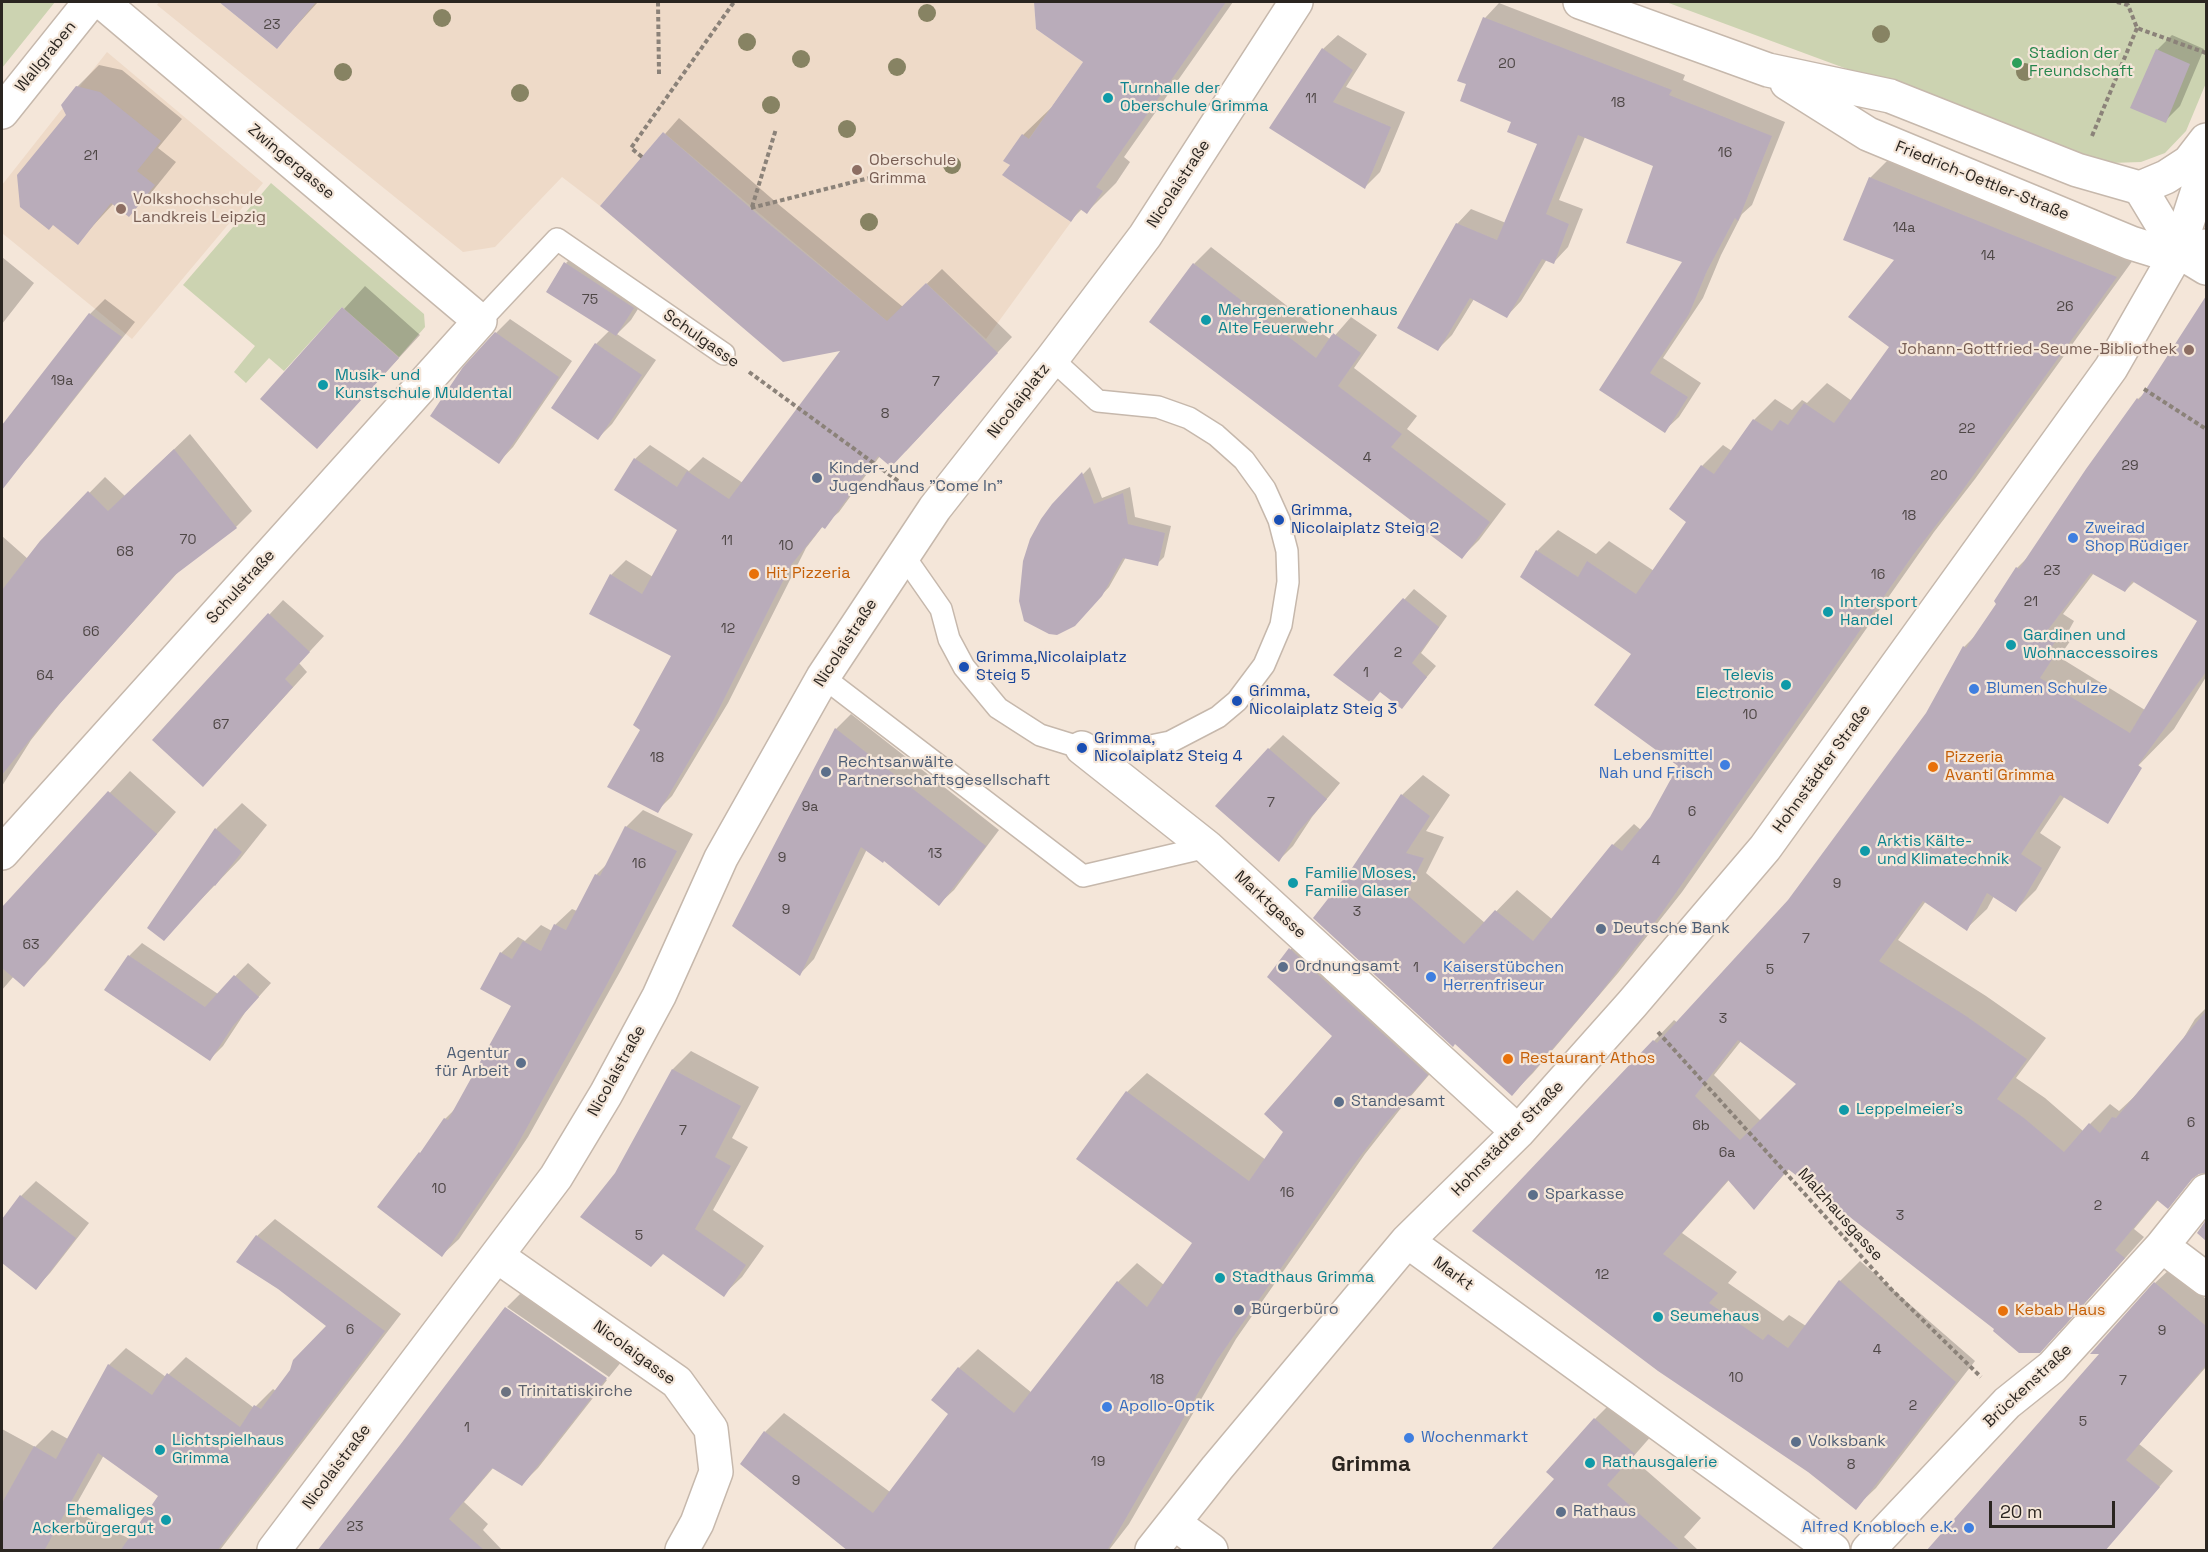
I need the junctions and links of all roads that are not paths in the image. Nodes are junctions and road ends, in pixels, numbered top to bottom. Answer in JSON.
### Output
{"nodes":[{"id":1,"x":90,"y":2,"type":"edge"},
{"id":2,"x":102,"y":2,"type":"edge"},
{"id":3,"x":1296,"y":2,"type":"edge"},
{"id":4,"x":1580,"y":2,"type":"edge"},
{"id":5,"x":1767,"y":70,"type":"junction"},
{"id":6,"x":2,"y":111,"type":"edge"},
{"id":7,"x":2206,"y":140,"type":"edge"},
{"id":8,"x":2206,"y":165,"type":"edge"},
{"id":9,"x":2140,"y":188,"type":"junction"},
{"id":10,"x":2192,"y":248,"type":"edge"},
{"id":11,"x":2206,"y":268,"type":"edge"},
{"id":12,"x":480,"y":321,"type":"junction"},
{"id":13,"x":724,"y":354,"type":"road end"},
{"id":14,"x":1052,"y":359,"type":"junction"},
{"id":15,"x":904,"y":556,"type":"junction"},
{"id":16,"x":823,"y":677,"type":"junction"},
{"id":17,"x":1082,"y":748,"type":"junction"},
{"id":18,"x":1207,"y":847,"type":"junction"},
{"id":19,"x":2,"y":853,"type":"edge"},
{"id":20,"x":1518,"y":1132,"type":"junction"},
{"id":21,"x":2206,"y":1191,"type":"edge"},
{"id":22,"x":1407,"y":1241,"type":"junction"},
{"id":23,"x":2162,"y":1246,"type":"junction"},
{"id":24,"x":497,"y":1256,"type":"junction"},
{"id":25,"x":2206,"y":1280,"type":"edge"},
{"id":26,"x":1174,"y":1523,"type":"junction"},
{"id":27,"x":274,"y":1551,"type":"edge"},
{"id":28,"x":682,"y":1551,"type":"edge"},
{"id":29,"x":1152,"y":1551,"type":"edge"},
{"id":30,"x":1212,"y":1551,"type":"edge"},
{"id":31,"x":1833,"y":1551,"type":"edge"},
{"id":32,"x":1868,"y":1551,"type":"edge"}],
"edges":[{"from":1,"to":6,"type":"street","name":"Wallgraben"},
{"from":2,"to":12,"type":"street","name":"Zwingergasse"},
{"from":3,"to":14,"type":"street","name":"Nicolaistraße"},
{"from":4,"to":5,"type":"street","name":"Friedrich-Oettler-Straße"},
{"from":5,"to":9,"type":"street","name":"Friedrich-Oettler-Straße"},
{"from":5,"to":10,"type":"street","name":"Friedrich-Oettler-Straße"},
{"from":7,"to":9,"type":"street"},
{"from":8,"to":10,"type":"street","name":"Hohnstädter Straße"},
{"from":9,"to":10,"type":"street"},
{"from":10,"to":11,"type":"street","name":"Friedrich-Oettler-Straße"},
{"from":10,"to":20,"type":"street","name":"Hohnstädter Straße"},
{"from":12,"to":13,"type":"lane","name":"Schulgasse"},
{"from":12,"to":19,"type":"street","name":"Schulstraße"},
{"from":14,"to":15,"type":"street","name":"Nicolaiplatz"},
{"from":14,"to":17,"type":"lane","name":"Nicolaiplatz"},
{"from":15,"to":16,"type":"street","name":"Nicolaistraße"},
{"from":15,"to":17,"type":"lane","name":"Nicolaiplatz"},
{"from":16,"to":18,"type":"lane"},
{"from":16,"to":24,"type":"street","name":"Nicolaistraße"},
{"from":17,"to":18,"type":"street","name":"Marktgasse"},
{"from":18,"to":20,"type":"street","name":"Marktgasse"},
{"from":20,"to":22,"type":"street","name":"Hohnstädter Straße"},
{"from":21,"to":23,"type":"street","name":"Brückenstraße"},
{"from":22,"to":26,"type":"street"},
{"from":22,"to":31,"type":"street","name":"Markt"},
{"from":23,"to":25,"type":"street"},
{"from":23,"to":32,"type":"street","name":"Brückenstraße"},
{"from":24,"to":27,"type":"street","name":"Nicolaistraße"},
{"from":24,"to":28,"type":"street","name":"Nicolaigasse"},
{"from":26,"to":29,"type":"street"},
{"from":26,"to":30,"type":"street"}]}
